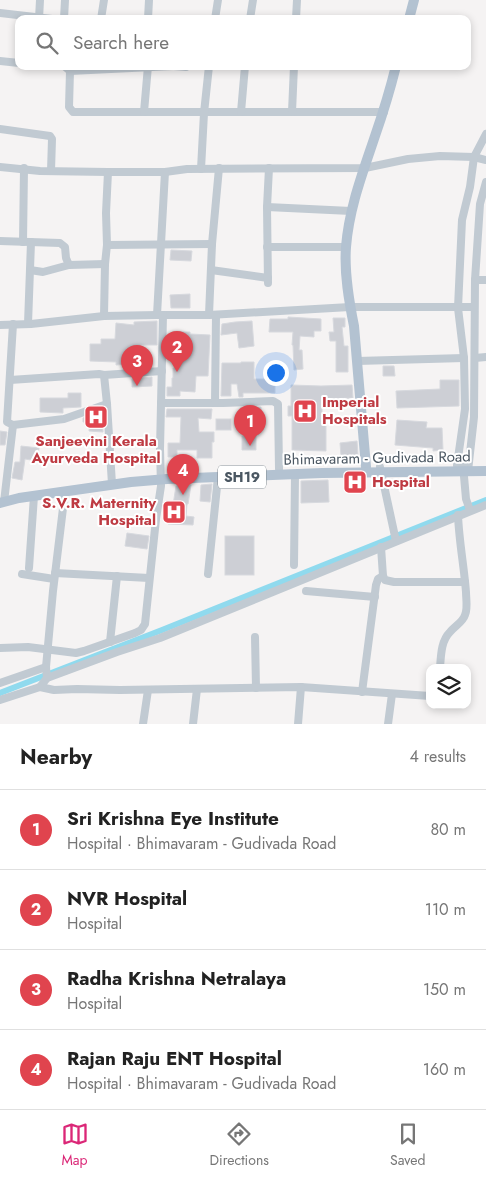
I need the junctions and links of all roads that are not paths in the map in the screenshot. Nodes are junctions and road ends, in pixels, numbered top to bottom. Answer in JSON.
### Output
{"nodes":[{"id":1,"x":40,"y":0,"type":"edge"},
{"id":2,"x":65,"y":0,"type":"edge"},
{"id":3,"x":104,"y":0,"type":"edge"},
{"id":4,"x":149,"y":0,"type":"edge"},
{"id":5,"x":218,"y":0,"type":"edge"},
{"id":6,"x":253,"y":0,"type":"edge"},
{"id":7,"x":298,"y":0,"type":"edge"},
{"id":8,"x":414,"y":0,"type":"edge"},
{"id":9,"x":0,"y":13,"type":"edge"},
{"id":10,"x":16,"y":15,"type":"edge"},
{"id":11,"x":39,"y":15,"type":"edge"},
{"id":12,"x":64,"y":15,"type":"edge"},
{"id":13,"x":102,"y":15,"type":"edge"},
{"id":14,"x":148,"y":15,"type":"edge"},
{"id":15,"x":216,"y":15,"type":"edge"},
{"id":16,"x":251,"y":15,"type":"edge"},
{"id":17,"x":296,"y":15,"type":"edge"},
{"id":18,"x":411,"y":15,"type":"edge"},
{"id":19,"x":0,"y":61,"type":"edge"},
{"id":20,"x":15,"y":62,"type":"edge"},
{"id":21,"x":92,"y":70,"type":"edge"},
{"id":22,"x":148,"y":70,"type":"edge"},
{"id":23,"x":209,"y":70,"type":"edge"},
{"id":24,"x":245,"y":70,"type":"edge"},
{"id":25,"x":294,"y":70,"type":"edge"},
{"id":26,"x":395,"y":70,"type":"edge"},
{"id":27,"x":70,"y":71,"type":"joint"},
{"id":28,"x":144,"y":112,"type":"junction"},
{"id":29,"x":241,"y":112,"type":"junction"},
{"id":30,"x":292,"y":112,"type":"junction"},
{"id":31,"x":384,"y":112,"type":"junction"},
{"id":32,"x":204,"y":113,"type":"junction"},
{"id":33,"x":0,"y":129,"type":"edge"},
{"id":34,"x":486,"y":134,"type":"edge"},
{"id":35,"x":474,"y":157,"type":"junction"},
{"id":36,"x":486,"y":160,"type":"edge"},
{"id":37,"x":0,"y":167,"type":"edge"},
{"id":38,"x":24,"y":168,"type":"junction"},
{"id":39,"x":219,"y":168,"type":"junction"},
{"id":40,"x":269,"y":168,"type":"junction"},
{"id":41,"x":365,"y":168,"type":"junction"},
{"id":42,"x":201,"y":169,"type":"junction"},
{"id":43,"x":51,"y":171,"type":"junction"},
{"id":44,"x":108,"y":172,"type":"junction"},
{"id":45,"x":165,"y":172,"type":"junction"},
{"id":46,"x":486,"y":182,"type":"edge"},
{"id":47,"x":483,"y":203,"type":"edge"},
{"id":48,"x":267,"y":207,"type":"junction"},
{"id":49,"x":351,"y":210,"type":"junction"},
{"id":50,"x":0,"y":241,"type":"edge"},
{"id":51,"x":27,"y":242,"type":"junction"},
{"id":52,"x":212,"y":244,"type":"junction"},
{"id":53,"x":107,"y":245,"type":"junction"},
{"id":54,"x":160,"y":245,"type":"junction"},
{"id":55,"x":267,"y":247,"type":"junction"},
{"id":56,"x":346,"y":247,"type":"junction"},
{"id":57,"x":69,"y":264,"type":"junction"},
{"id":58,"x":105,"y":264,"type":"junction"},
{"id":59,"x":30,"y":270,"type":"junction"},
{"id":60,"x":211,"y":270,"type":"junction"},
{"id":61,"x":475,"y":280,"type":"junction"},
{"id":62,"x":486,"y":280,"type":"edge"},
{"id":63,"x":350,"y":307,"type":"junction"},
{"id":64,"x":474,"y":307,"type":"junction"},
{"id":65,"x":458,"y":308,"type":"junction"},
{"id":66,"x":160,"y":315,"type":"junction"},
{"id":67,"x":212,"y":315,"type":"junction"},
{"id":68,"x":104,"y":316,"type":"junction"},
{"id":69,"x":13,"y":324,"type":"junction"},
{"id":70,"x":28,"y":324,"type":"junction"},
{"id":71,"x":0,"y":325,"type":"edge"},
{"id":72,"x":464,"y":358,"type":"junction"},
{"id":73,"x":475,"y":358,"type":"junction"},
{"id":74,"x":486,"y":358,"type":"edge"},
{"id":75,"x":357,"y":361,"type":"junction"},
{"id":76,"x":162,"y":371,"type":"junction"},
{"id":77,"x":104,"y":375,"type":"junction"},
{"id":78,"x":10,"y":380,"type":"junction"},
{"id":79,"x":161,"y":403,"type":"junction"},
{"id":80,"x":216,"y":403,"type":"junction"},
{"id":81,"x":107,"y":404,"type":"junction"},
{"id":82,"x":13,"y":426,"type":"junction"},
{"id":83,"x":486,"y":464,"type":"edge"},
{"id":84,"x":464,"y":468,"type":"junction"},
{"id":85,"x":279,"y":469,"type":"junction"},
{"id":86,"x":366,"y":470,"type":"junction"},
{"id":87,"x":380,"y":470,"type":"junction"},
{"id":88,"x":486,"y":471,"type":"edge"},
{"id":89,"x":295,"y":475,"type":"junction"},
{"id":90,"x":161,"y":477,"type":"junction"},
{"id":91,"x":218,"y":477,"type":"junction"},
{"id":92,"x":112,"y":481,"type":"junction"},
{"id":93,"x":63,"y":492,"type":"junction"},
{"id":94,"x":34,"y":496,"type":"junction"},
{"id":95,"x":2,"y":499,"type":"edge"},
{"id":96,"x":486,"y":505,"type":"edge"},
{"id":97,"x":470,"y":510,"type":"junction"},
{"id":98,"x":458,"y":515,"type":"junction"},
{"id":99,"x":396,"y":541,"type":"junction"},
{"id":100,"x":382,"y":547,"type":"junction"},
{"id":101,"x":294,"y":564,"type":"dead end"},
{"id":102,"x":29,"y":568,"type":"dead end"},
{"id":103,"x":22,"y":574,"type":"dead end"},
{"id":104,"x":208,"y":574,"type":"dead end"},
{"id":105,"x":54,"y":576,"type":"junction"},
{"id":106,"x":117,"y":576,"type":"junction"},
{"id":107,"x":383,"y":576,"type":"junction"},
{"id":108,"x":150,"y":578,"type":"junction"},
{"id":109,"x":465,"y":582,"type":"junction"},
{"id":110,"x":306,"y":591,"type":"dead end"},
{"id":111,"x":375,"y":596,"type":"junction"},
{"id":112,"x":141,"y":630,"type":"junction"},
{"id":113,"x":255,"y":637,"type":"dead end"},
{"id":114,"x":110,"y":642,"type":"junction"},
{"id":115,"x":146,"y":642,"type":"junction"},
{"id":116,"x":0,"y":648,"type":"edge"},
{"id":117,"x":48,"y":650,"type":"junction"},
{"id":118,"x":441,"y":664,"type":"edge"},
{"id":119,"x":46,"y":667,"type":"junction"},
{"id":120,"x":48,"y":678,"type":"junction"},
{"id":121,"x":0,"y":683,"type":"edge"},
{"id":122,"x":40,"y":687,"type":"junction"},
{"id":123,"x":301,"y":687,"type":"junction"},
{"id":124,"x":256,"y":688,"type":"junction"},
{"id":125,"x":197,"y":689,"type":"junction"},
{"id":126,"x":148,"y":690,"type":"junction"},
{"id":127,"x":362,"y":692,"type":"junction"},
{"id":128,"x":392,"y":694,"type":"junction"},
{"id":129,"x":426,"y":696,"type":"edge"},
{"id":130,"x":0,"y":700,"type":"edge"},
{"id":131,"x":143,"y":724,"type":"edge"},
{"id":132,"x":193,"y":724,"type":"edge"},
{"id":133,"x":298,"y":724,"type":"edge"},
{"id":134,"x":388,"y":724,"type":"edge"}],
"edges":[{"from":1,"to":11,"type":"street"},
{"from":2,"to":12,"type":"street"},
{"from":3,"to":13,"type":"street"},
{"from":4,"to":14,"type":"street"},
{"from":5,"to":15,"type":"street"},
{"from":6,"to":16,"type":"street"},
{"from":7,"to":17,"type":"street"},
{"from":8,"to":18,"type":"main road"},
{"from":9,"to":10,"type":"street"},
{"from":19,"to":20,"type":"street"},
{"from":21,"to":27,"type":"street"},
{"from":22,"to":28,"type":"street"},
{"from":23,"to":32,"type":"street"},
{"from":24,"to":29,"type":"street"},
{"from":25,"to":30,"type":"street"},
{"from":26,"to":31,"type":"main road"},
{"from":27,"to":28,"type":"street"},
{"from":28,"to":32,"type":"street"},
{"from":29,"to":30,"type":"street"},
{"from":29,"to":32,"type":"street"},
{"from":30,"to":31,"type":"street"},
{"from":31,"to":41,"type":"main road"},
{"from":32,"to":42,"type":"street"},
{"from":33,"to":43,"type":"street"},
{"from":34,"to":35,"type":"street"},
{"from":35,"to":36,"type":"street"},
{"from":35,"to":41,"type":"street"},
{"from":35,"to":65,"type":"street"},
{"from":37,"to":38,"type":"street"},
{"from":38,"to":43,"type":"street"},
{"from":38,"to":51,"type":"street"},
{"from":39,"to":40,"type":"street"},
{"from":39,"to":42,"type":"street"},
{"from":39,"to":52,"type":"street"},
{"from":40,"to":41,"type":"street"},
{"from":40,"to":48,"type":"street"},
{"from":41,"to":49,"type":"main road"},
{"from":42,"to":45,"type":"street"},
{"from":43,"to":44,"type":"street"},
{"from":44,"to":45,"type":"street"},
{"from":44,"to":53,"type":"street"},
{"from":45,"to":54,"type":"street"},
{"from":46,"to":47,"type":"street"},
{"from":47,"to":61,"type":"street"},
{"from":48,"to":49,"type":"street"},
{"from":48,"to":55,"type":"street"},
{"from":49,"to":56,"type":"main road"},
{"from":50,"to":51,"type":"street"},
{"from":51,"to":57,"type":"street"},
{"from":51,"to":59,"type":"street"},
{"from":52,"to":54,"type":"street"},
{"from":52,"to":60,"type":"street"},
{"from":53,"to":54,"type":"street"},
{"from":53,"to":58,"type":"street"},
{"from":54,"to":66,"type":"street"},
{"from":55,"to":56,"type":"street"},
{"from":55,"to":60,"type":"street"},
{"from":56,"to":63,"type":"main road"},
{"from":57,"to":58,"type":"street"},
{"from":57,"to":59,"type":"street"},
{"from":58,"to":68,"type":"street"},
{"from":59,"to":70,"type":"street"},
{"from":60,"to":67,"type":"street"},
{"from":61,"to":62,"type":"street"},
{"from":61,"to":64,"type":"street"},
{"from":63,"to":65,"type":"street"},
{"from":63,"to":67,"type":"street"},
{"from":63,"to":75,"type":"main road"},
{"from":64,"to":65,"type":"street"},
{"from":64,"to":73,"type":"street"},
{"from":65,"to":72,"type":"street"},
{"from":66,"to":67,"type":"street"},
{"from":66,"to":68,"type":"street"},
{"from":66,"to":76,"type":"street"},
{"from":67,"to":80,"type":"street"},
{"from":68,"to":70,"type":"street"},
{"from":69,"to":70,"type":"street"},
{"from":69,"to":71,"type":"street"},
{"from":69,"to":78,"type":"street"},
{"from":72,"to":75,"type":"street"},
{"from":72,"to":84,"type":"street"},
{"from":73,"to":74,"type":"street"},
{"from":73,"to":84,"type":"street"},
{"from":75,"to":86,"type":"main road"},
{"from":76,"to":77,"type":"street"},
{"from":76,"to":79,"type":"street"},
{"from":77,"to":78,"type":"street"},
{"from":77,"to":81,"type":"street"},
{"from":78,"to":82,"type":"street"},
{"from":79,"to":80,"type":"street"},
{"from":79,"to":90,"type":"street"},
{"from":80,"to":85,"type":"street"},
{"from":81,"to":82,"type":"street"},
{"from":81,"to":92,"type":"street"},
{"from":82,"to":95,"type":"street"},
{"from":83,"to":84,"type":"main road","name":"Bhimavaram - Gudivada Road","number":"SH19"},
{"from":84,"to":87,"type":"main road","name":"Bhimavaram - Gudivada Road","number":"SH19"},
{"from":84,"to":88,"type":"main road","name":"Bhimavaram - Gudivada Road","number":"SH19"},
{"from":84,"to":97,"type":"street"},
{"from":85,"to":86,"type":"main road","name":"Bhimavaram - Gudivada Road","number":"SH19"},
{"from":85,"to":90,"type":"main road","name":"Bhimavaram - Gudivada Road","number":"SH19"},
{"from":86,"to":87,"type":"main road","name":"Bhimavaram - Gudivada Road","number":"SH19"},
{"from":86,"to":89,"type":"main road","name":"Bhimavaram - Gudivada Road","number":"SH19"},
{"from":87,"to":99,"type":"street"},
{"from":89,"to":91,"type":"main road","name":"Bhimavaram - Gudivada Road","number":"SH19"},
{"from":89,"to":101,"type":"street"},
{"from":90,"to":91,"type":"main road","name":"Bhimavaram - Gudivada Road","number":"SH19"},
{"from":90,"to":92,"type":"main road","name":"Bhimavaram - Gudivada Road","number":"SH19"},
{"from":90,"to":108,"type":"street"},
{"from":91,"to":104,"type":"street"},
{"from":92,"to":93,"type":"main road","name":"Bhimavaram - Gudivada Road","number":"SH19"},
{"from":92,"to":95,"type":"main road","name":"Bhimavaram - Gudivada Road","number":"SH19"},
{"from":93,"to":94,"type":"main road","name":"Bhimavaram - Gudivada Road","number":"SH19"},
{"from":93,"to":105,"type":"street"},
{"from":94,"to":95,"type":"main road","name":"Bhimavaram - Gudivada Road","number":"SH19"},
{"from":94,"to":102,"type":"street"},
{"from":96,"to":97,"type":"street"},
{"from":97,"to":98,"type":"street"},
{"from":98,"to":99,"type":"street"},
{"from":98,"to":109,"type":"street"},
{"from":99,"to":100,"type":"street"},
{"from":100,"to":107,"type":"street"},
{"from":100,"to":115,"type":"street"},
{"from":103,"to":105,"type":"street"},
{"from":105,"to":106,"type":"street"},
{"from":105,"to":117,"type":"street"},
{"from":106,"to":108,"type":"street"},
{"from":106,"to":114,"type":"street"},
{"from":107,"to":109,"type":"street"},
{"from":107,"to":111,"type":"street"},
{"from":108,"to":112,"type":"street"},
{"from":109,"to":118,"type":"street"},
{"from":110,"to":111,"type":"street"},
{"from":111,"to":127,"type":"street"},
{"from":112,"to":114,"type":"street"},
{"from":112,"to":115,"type":"street"},
{"from":113,"to":124,"type":"street"},
{"from":114,"to":117,"type":"street"},
{"from":115,"to":120,"type":"street"},
{"from":116,"to":117,"type":"street"},
{"from":117,"to":119,"type":"street"},
{"from":119,"to":120,"type":"street"},
{"from":119,"to":121,"type":"street"},
{"from":120,"to":122,"type":"street"},
{"from":122,"to":126,"type":"street"},
{"from":122,"to":130,"type":"street"},
{"from":123,"to":124,"type":"street"},
{"from":123,"to":127,"type":"street"},
{"from":123,"to":133,"type":"street"},
{"from":124,"to":125,"type":"street"},
{"from":125,"to":126,"type":"street"},
{"from":125,"to":132,"type":"street"},
{"from":126,"to":131,"type":"street"},
{"from":127,"to":128,"type":"street"},
{"from":128,"to":129,"type":"street"},
{"from":128,"to":134,"type":"street"}]}
